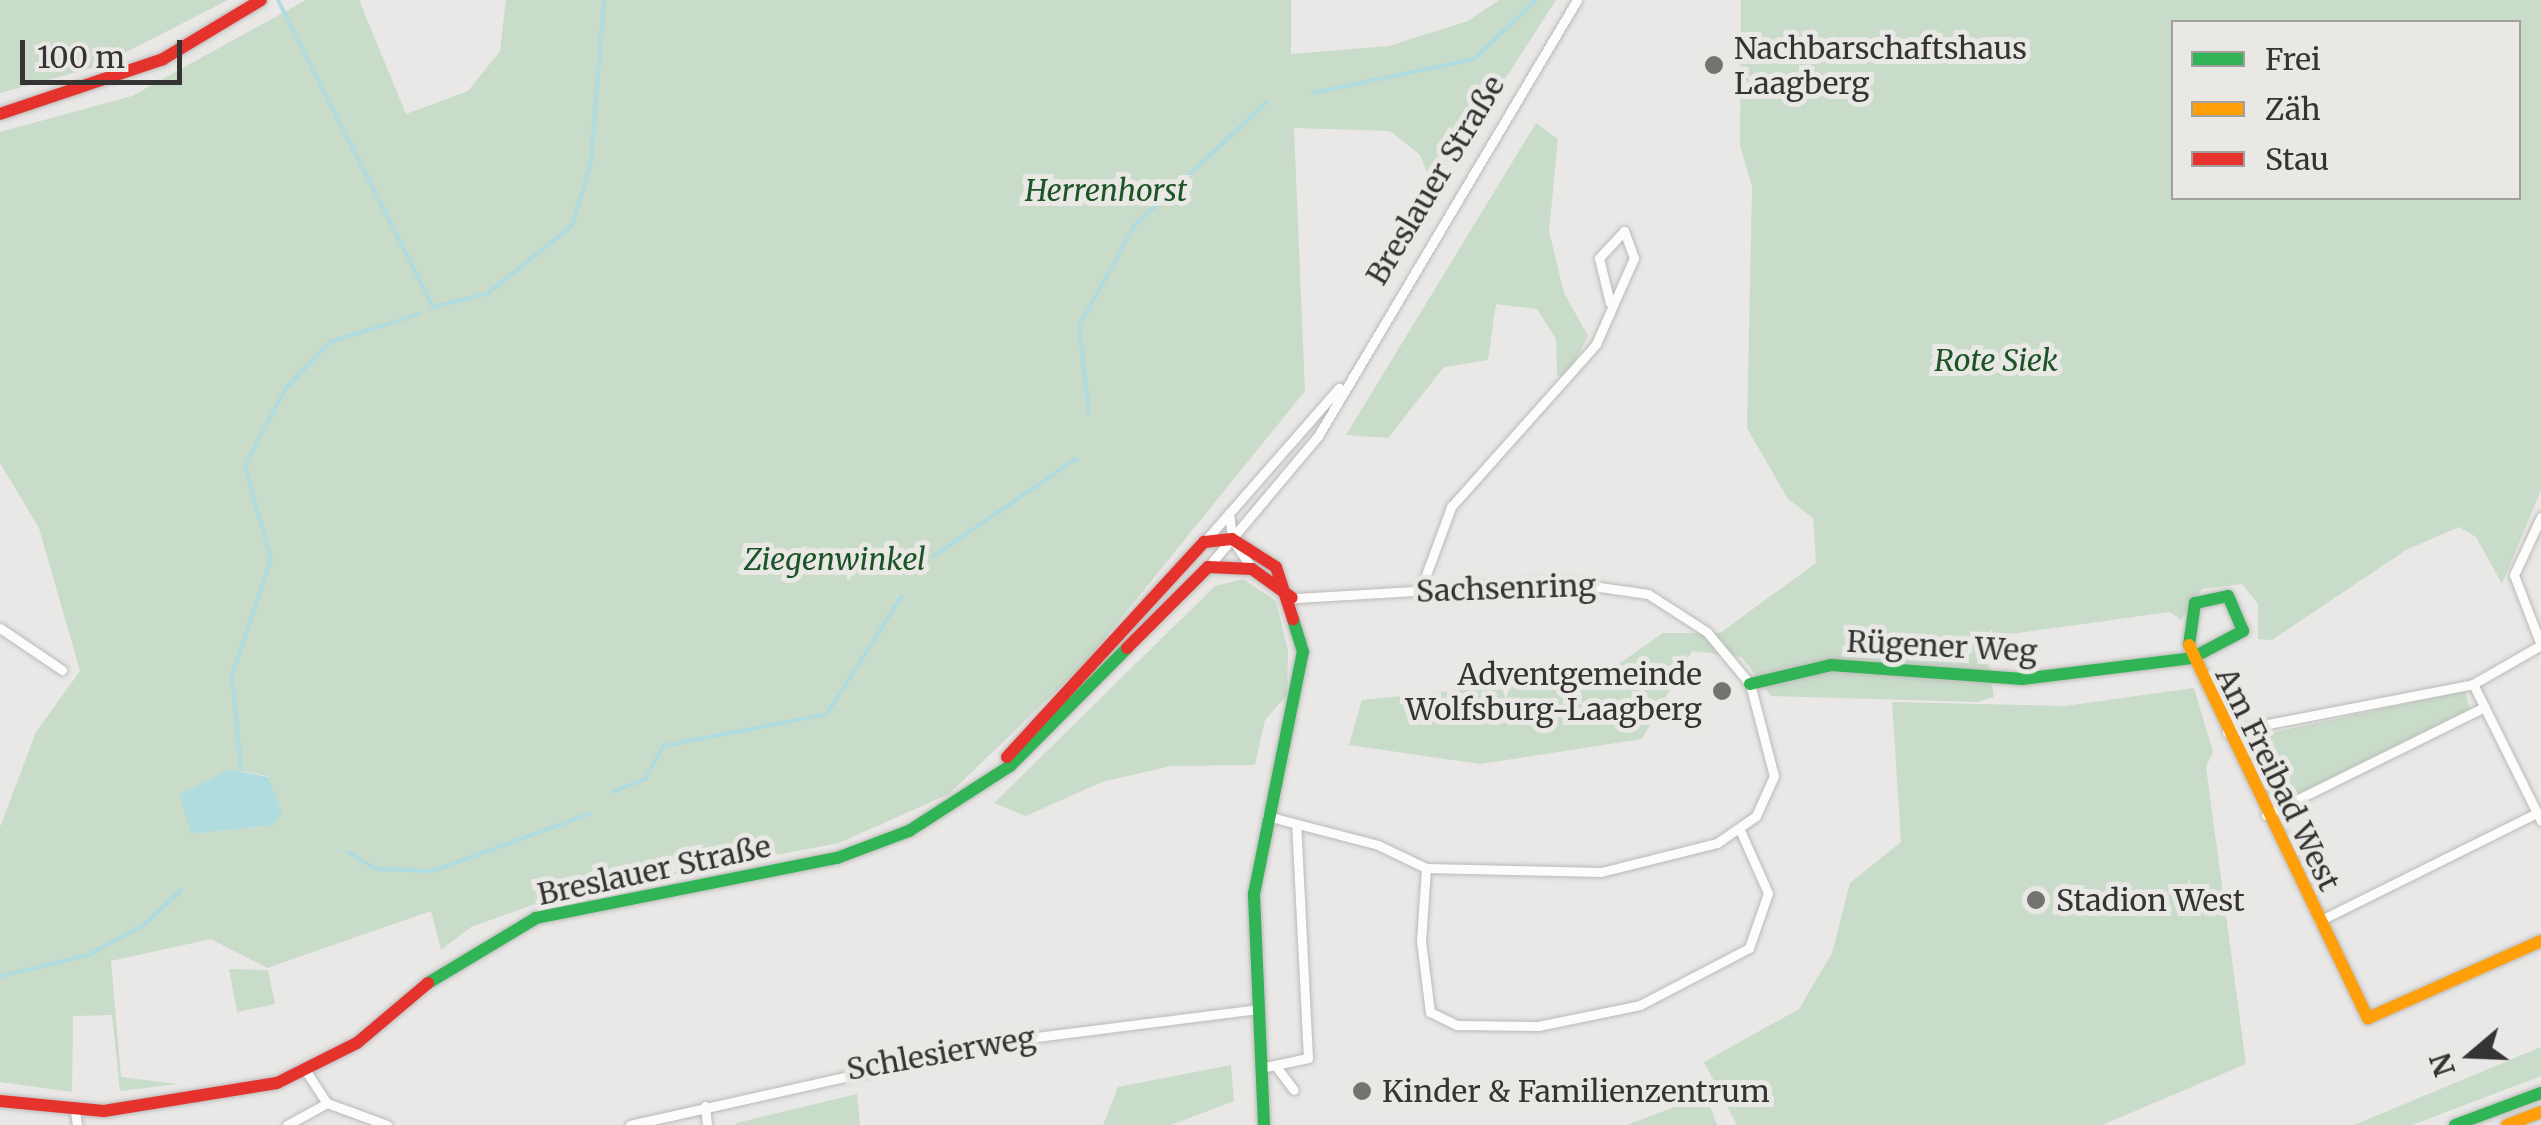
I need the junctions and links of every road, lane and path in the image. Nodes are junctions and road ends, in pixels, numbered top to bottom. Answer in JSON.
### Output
{"nodes":[{"id":1,"x":261,"y":0,"type":"edge"},
{"id":2,"x":1577,"y":0,"type":"edge"},
{"id":3,"x":0,"y":114,"type":"edge"},
{"id":4,"x":1610,"y":304,"type":"junction"},
{"id":5,"x":1339,"y":388,"type":"junction"},
{"id":6,"x":1229,"y":512,"type":"junction"},
{"id":7,"x":2541,"y":516,"type":"edge"},
{"id":8,"x":1232,"y":539,"type":"junction"},
{"id":9,"x":1204,"y":542,"type":"junction"},
{"id":10,"x":1208,"y":567,"type":"junction"},
{"id":11,"x":1252,"y":569,"type":"junction"},
{"id":12,"x":1420,"y":591,"type":"junction"},
{"id":13,"x":1292,"y":598,"type":"junction"},
{"id":14,"x":0,"y":628,"type":"edge"},
{"id":15,"x":2541,"y":645,"type":"edge"},
{"id":16,"x":2192,"y":658,"type":"junction"},
{"id":17,"x":62,"y":670,"type":"dead end"},
{"id":18,"x":1750,"y":684,"type":"junction"},
{"id":19,"x":2474,"y":684,"type":"junction"},
{"id":20,"x":2485,"y":707,"type":"junction"},
{"id":21,"x":2227,"y":732,"type":"junction"},
{"id":22,"x":989,"y":778,"type":"junction"},
{"id":23,"x":2266,"y":815,"type":"junction"},
{"id":24,"x":1267,"y":816,"type":"junction"},
{"id":25,"x":2539,"y":817,"type":"edge"},
{"id":26,"x":1296,"y":824,"type":"junction"},
{"id":27,"x":1740,"y":830,"type":"junction"},
{"id":28,"x":1426,"y":868,"type":"junction"},
{"id":29,"x":2319,"y":921,"type":"junction"},
{"id":30,"x":2541,"y":941,"type":"edge"},
{"id":31,"x":1257,"y":1009,"type":"junction"},
{"id":32,"x":1268,"y":1067,"type":"junction"},
{"id":33,"x":306,"y":1072,"type":"junction"},
{"id":34,"x":1294,"y":1090,"type":"dead end"},
{"id":35,"x":2541,"y":1092,"type":"edge"},
{"id":36,"x":0,"y":1101,"type":"edge"},
{"id":37,"x":327,"y":1104,"type":"junction"},
{"id":38,"x":705,"y":1106,"type":"junction"},
{"id":39,"x":2541,"y":1112,"type":"edge"},
{"id":40,"x":76,"y":1118,"type":"edge"},
{"id":41,"x":287,"y":1125,"type":"edge"},
{"id":42,"x":388,"y":1125,"type":"edge"},
{"id":43,"x":630,"y":1125,"type":"edge"},
{"id":44,"x":707,"y":1125,"type":"edge"},
{"id":45,"x":1264,"y":1125,"type":"edge"},
{"id":46,"x":2455,"y":1125,"type":"edge"},
{"id":47,"x":2507,"y":1125,"type":"edge"}],
"edges":[{"from":1,"to":3,"type":"street"},
{"from":2,"to":5,"type":"street","name":"Breslauer Straße"},
{"from":4,"to":4,"type":"street"},
{"from":4,"to":12,"type":"street"},
{"from":5,"to":6,"type":"street","name":"Breslauer Straße"},
{"from":5,"to":8,"type":"street","name":"Breslauer Straße"},
{"from":6,"to":8,"type":"street"},
{"from":6,"to":9,"type":"street","name":"Breslauer Straße"},
{"from":7,"to":15,"type":"street"},
{"from":8,"to":9,"type":"street"},
{"from":8,"to":10,"type":"street","name":"Breslauer Straße"},
{"from":8,"to":11,"type":"street"},
{"from":8,"to":13,"type":"street"},
{"from":9,"to":22,"type":"street","name":"Breslauer Straße"},
{"from":10,"to":11,"type":"street"},
{"from":10,"to":22,"type":"street","name":"Breslauer Straße"},
{"from":11,"to":13,"type":"street"},
{"from":12,"to":13,"type":"street","name":"Sachsenring"},
{"from":12,"to":18,"type":"street","name":"Sachsenring"},
{"from":13,"to":24,"type":"street"},
{"from":14,"to":17,"type":"street"},
{"from":15,"to":19,"type":"street"},
{"from":16,"to":16,"type":"street","name":"Rügener Weg"},
{"from":16,"to":18,"type":"street","name":"Rügener Weg"},
{"from":16,"to":21,"type":"street","name":"Am Freibad West"},
{"from":18,"to":27,"type":"street","name":"Sachsenring"},
{"from":19,"to":20,"type":"street","name":"Am Freibad West"},
{"from":19,"to":21,"type":"street"},
{"from":20,"to":23,"type":"street"},
{"from":20,"to":25,"type":"street","name":"Am Freibad West"},
{"from":21,"to":23,"type":"street","name":"Am Freibad West"},
{"from":22,"to":33,"type":"street","name":"Breslauer Straße"},
{"from":23,"to":29,"type":"street","name":"Am Freibad West"},
{"from":24,"to":26,"type":"street"},
{"from":24,"to":31,"type":"street"},
{"from":25,"to":29,"type":"street","name":"Am Freibad West"},
{"from":26,"to":28,"type":"street"},
{"from":26,"to":32,"type":"street"},
{"from":27,"to":28,"type":"street"},
{"from":27,"to":28,"type":"street"},
{"from":29,"to":30,"type":"street","name":"Am Freibad West"},
{"from":31,"to":32,"type":"street"},
{"from":31,"to":38,"type":"street","name":"Schlesierweg"},
{"from":32,"to":34,"type":"street"},
{"from":32,"to":45,"type":"street"},
{"from":33,"to":37,"type":"street"},
{"from":33,"to":40,"type":"street","name":"Breslauer Straße"},
{"from":35,"to":46,"type":"street"},
{"from":36,"to":40,"type":"street","name":"Breslauer Straße"},
{"from":37,"to":41,"type":"street"},
{"from":37,"to":42,"type":"street"},
{"from":38,"to":43,"type":"street","name":"Schlesierweg"},
{"from":38,"to":44,"type":"street"},
{"from":39,"to":47,"type":"street"}]}
